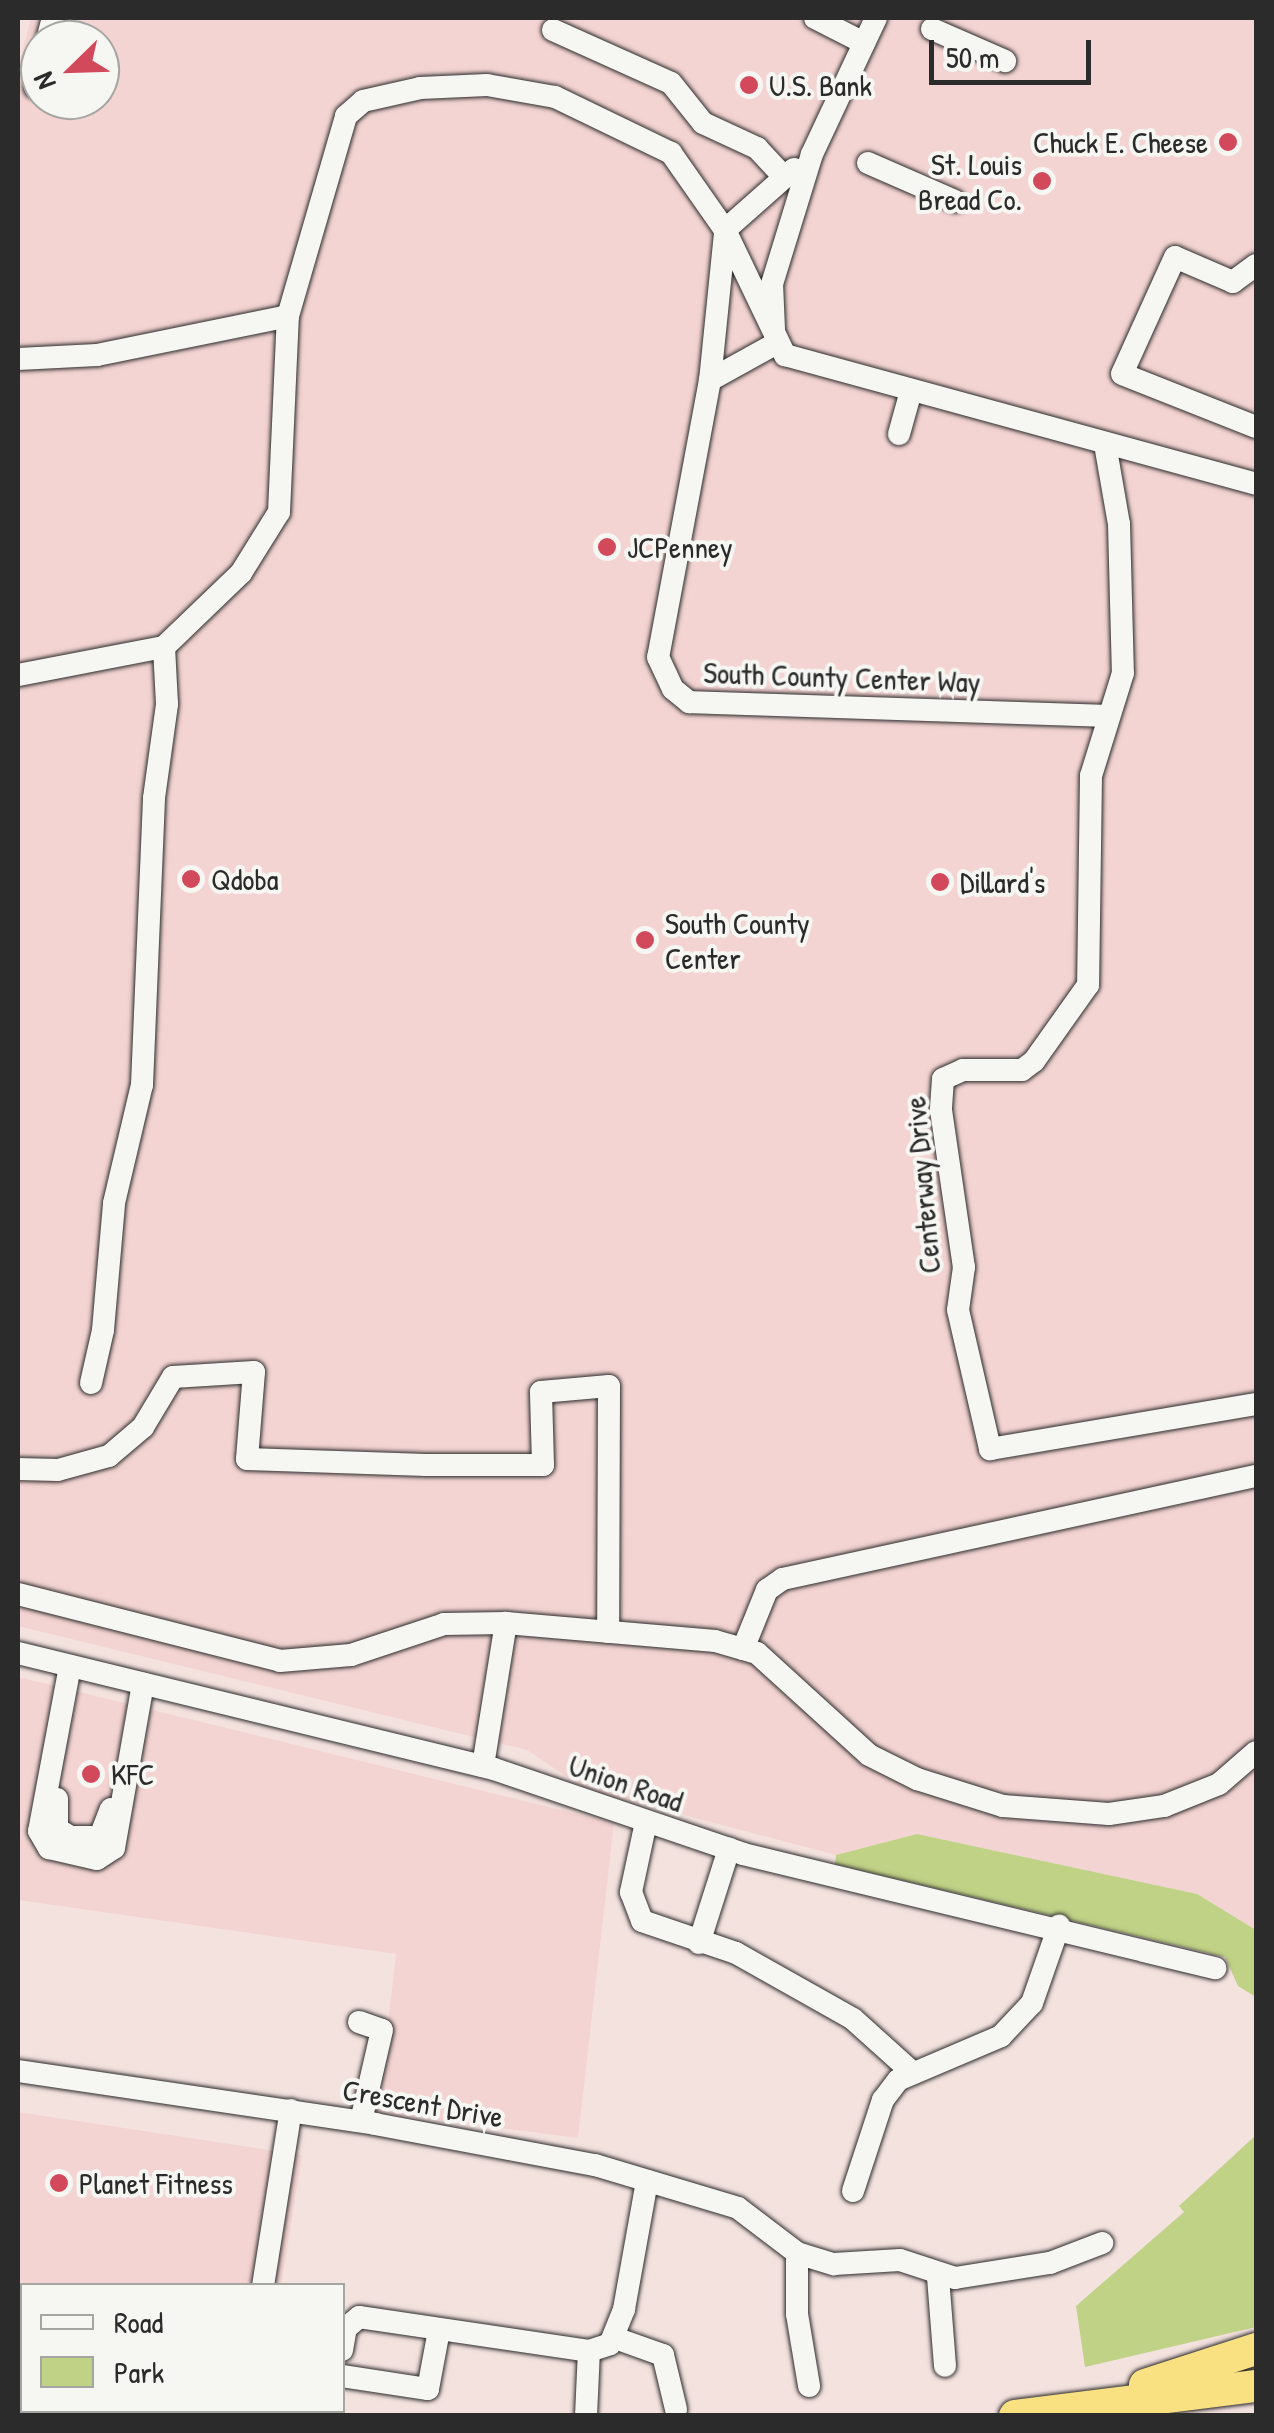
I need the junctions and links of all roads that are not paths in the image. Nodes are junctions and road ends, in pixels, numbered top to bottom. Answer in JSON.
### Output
{"nodes":[{"id":1,"x":815,"y":18,"type":"edge"},
{"id":2,"x":876,"y":18,"type":"edge"},
{"id":3,"x":932,"y":29,"type":"dead end"},
{"id":4,"x":552,"y":30,"type":"dead end"},
{"id":5,"x":864,"y":43,"type":"junction"},
{"id":6,"x":1005,"y":61,"type":"dead end"},
{"id":7,"x":812,"y":154,"type":"junction"},
{"id":8,"x":868,"y":162,"type":"dead end"},
{"id":9,"x":784,"y":177,"type":"junction"},
{"id":10,"x":955,"y":200,"type":"dead end"},
{"id":11,"x":726,"y":230,"type":"junction"},
{"id":12,"x":1256,"y":265,"type":"edge"},
{"id":13,"x":288,"y":316,"type":"junction"},
{"id":14,"x":775,"y":344,"type":"junction"},
{"id":15,"x":18,"y":359,"type":"edge"},
{"id":16,"x":710,"y":380,"type":"junction"},
{"id":17,"x":911,"y":391,"type":"junction"},
{"id":18,"x":1256,"y":427,"type":"edge"},
{"id":19,"x":898,"y":434,"type":"dead end"},
{"id":20,"x":1105,"y":444,"type":"junction"},
{"id":21,"x":1256,"y":484,"type":"edge"},
{"id":22,"x":164,"y":648,"type":"junction"},
{"id":23,"x":18,"y":675,"type":"edge"},
{"id":24,"x":1106,"y":716,"type":"junction"},
{"id":25,"x":90,"y":1384,"type":"dead end"},
{"id":26,"x":1256,"y":1404,"type":"edge"},
{"id":27,"x":18,"y":1470,"type":"edge"},
{"id":28,"x":1256,"y":1476,"type":"edge"},
{"id":29,"x":18,"y":1594,"type":"edge"},
{"id":30,"x":506,"y":1623,"type":"junction"},
{"id":31,"x":608,"y":1632,"type":"junction"},
{"id":32,"x":743,"y":1649,"type":"junction"},
{"id":33,"x":18,"y":1653,"type":"edge"},
{"id":34,"x":70,"y":1666,"type":"junction"},
{"id":35,"x":143,"y":1684,"type":"junction"},
{"id":36,"x":1256,"y":1752,"type":"edge"},
{"id":37,"x":482,"y":1766,"type":"junction"},
{"id":38,"x":646,"y":1822,"type":"junction"},
{"id":39,"x":730,"y":1849,"type":"junction"},
{"id":40,"x":1059,"y":1926,"type":"junction"},
{"id":41,"x":699,"y":1943,"type":"junction"},
{"id":42,"x":1215,"y":1968,"type":"dead end"},
{"id":43,"x":359,"y":2022,"type":"dead end"},
{"id":44,"x":18,"y":2071,"type":"edge"},
{"id":45,"x":913,"y":2073,"type":"junction"},
{"id":46,"x":291,"y":2110,"type":"junction"},
{"id":47,"x":361,"y":2121,"type":"junction"},
{"id":48,"x":647,"y":2181,"type":"junction"},
{"id":49,"x":853,"y":2191,"type":"dead end"},
{"id":50,"x":1102,"y":2244,"type":"dead end"},
{"id":51,"x":798,"y":2253,"type":"junction"},
{"id":52,"x":938,"y":2277,"type":"junction"},
{"id":53,"x":263,"y":2283,"type":"edge"},
{"id":54,"x":439,"y":2330,"type":"junction"},
{"id":55,"x":345,"y":2334,"type":"edge"},
{"id":56,"x":615,"y":2338,"type":"junction"},
{"id":57,"x":1256,"y":2348,"type":"edge"},
{"id":58,"x":589,"y":2351,"type":"junction"},
{"id":59,"x":946,"y":2366,"type":"dead end"},
{"id":60,"x":345,"y":2376,"type":"edge"},
{"id":61,"x":810,"y":2386,"type":"dead end"},
{"id":62,"x":1256,"y":2386,"type":"edge"},
{"id":63,"x":1088,"y":2403,"type":"junction"},
{"id":64,"x":676,"y":2408,"type":"dead end"},
{"id":65,"x":586,"y":2416,"type":"edge"},
{"id":66,"x":1015,"y":2416,"type":"edge"}],
"edges":[{"from":1,"to":5,"type":"street"},
{"from":2,"to":5,"type":"street"},
{"from":3,"to":6,"type":"street"},
{"from":4,"to":9,"type":"street"},
{"from":5,"to":7,"type":"street"},
{"from":7,"to":9,"type":"street"},
{"from":7,"to":14,"type":"street"},
{"from":8,"to":10,"type":"street"},
{"from":9,"to":11,"type":"street"},
{"from":11,"to":13,"type":"street"},
{"from":11,"to":14,"type":"street"},
{"from":11,"to":16,"type":"street"},
{"from":12,"to":18,"type":"street"},
{"from":13,"to":15,"type":"street"},
{"from":13,"to":22,"type":"street"},
{"from":14,"to":16,"type":"street"},
{"from":14,"to":17,"type":"street"},
{"from":16,"to":24,"type":"street","name":"South County Center Way"},
{"from":17,"to":19,"type":"street"},
{"from":17,"to":20,"type":"street"},
{"from":20,"to":21,"type":"street"},
{"from":20,"to":24,"type":"street","name":"Centerway Drive"},
{"from":22,"to":23,"type":"street"},
{"from":22,"to":25,"type":"street"},
{"from":24,"to":26,"type":"street","name":"Centerway Drive"},
{"from":27,"to":31,"type":"street"},
{"from":28,"to":32,"type":"street"},
{"from":29,"to":30,"type":"street"},
{"from":30,"to":31,"type":"street"},
{"from":30,"to":37,"type":"street"},
{"from":31,"to":32,"type":"street"},
{"from":32,"to":36,"type":"street"},
{"from":33,"to":34,"type":"street","name":"Union Road"},
{"from":34,"to":35,"type":"street","name":"Union Road"},
{"from":34,"to":35,"type":"street"},
{"from":35,"to":37,"type":"street","name":"Union Road"},
{"from":37,"to":38,"type":"street","name":"Union Road"},
{"from":38,"to":39,"type":"street","name":"Union Road"},
{"from":38,"to":41,"type":"street"},
{"from":39,"to":40,"type":"street","name":"Union Road"},
{"from":39,"to":41,"type":"street"},
{"from":40,"to":42,"type":"street","name":"Union Road"},
{"from":40,"to":45,"type":"street"},
{"from":41,"to":45,"type":"street"},
{"from":43,"to":47,"type":"street"},
{"from":44,"to":46,"type":"street","name":"Crescent Drive"},
{"from":45,"to":49,"type":"street"},
{"from":46,"to":47,"type":"street","name":"Crescent Drive"},
{"from":46,"to":53,"type":"street"},
{"from":47,"to":48,"type":"street","name":"Crescent Drive"},
{"from":48,"to":51,"type":"street","name":"Crescent Drive"},
{"from":48,"to":56,"type":"street"},
{"from":50,"to":52,"type":"street"},
{"from":51,"to":52,"type":"street"},
{"from":51,"to":61,"type":"street"},
{"from":52,"to":59,"type":"street"},
{"from":54,"to":55,"type":"street"},
{"from":54,"to":58,"type":"street"},
{"from":54,"to":60,"type":"street"},
{"from":56,"to":58,"type":"street"},
{"from":56,"to":64,"type":"street"},
{"from":57,"to":63,"type":"highway"},
{"from":58,"to":65,"type":"street"},
{"from":62,"to":63,"type":"highway"},
{"from":63,"to":66,"type":"highway"}]}
